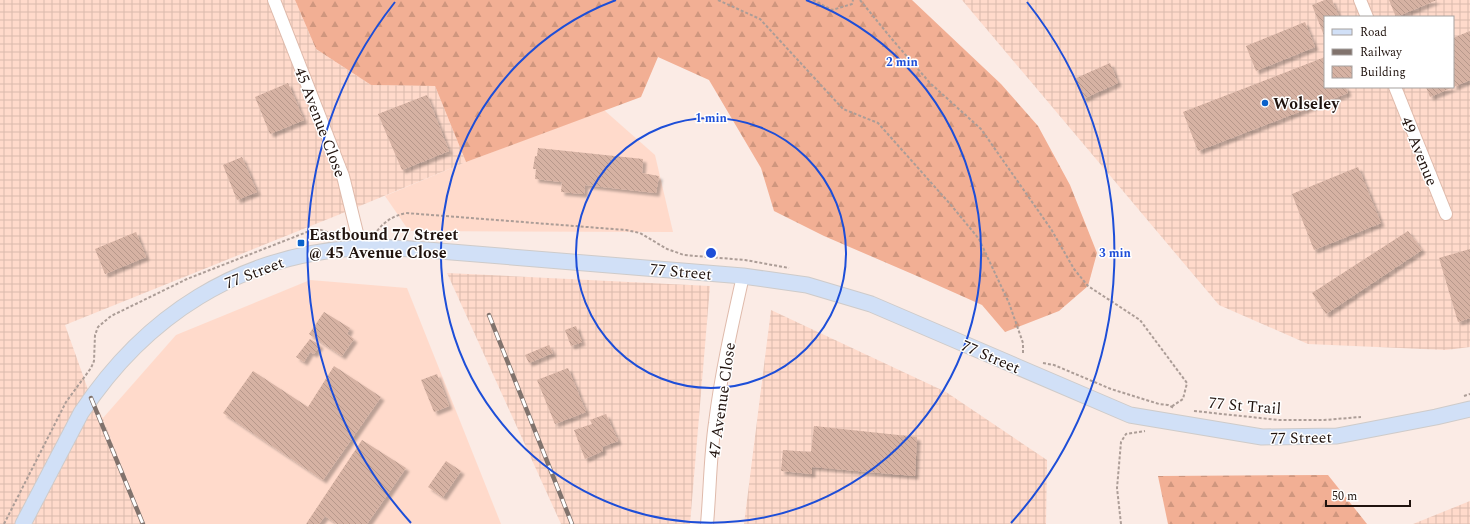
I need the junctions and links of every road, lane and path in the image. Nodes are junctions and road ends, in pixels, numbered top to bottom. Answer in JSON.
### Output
{"nodes":[{"id":1,"x":274,"y":0,"type":"edge"},
{"id":2,"x":718,"y":0,"type":"edge"},
{"id":3,"x":813,"y":0,"type":"edge"},
{"id":4,"x":853,"y":0,"type":"edge"},
{"id":5,"x":860,"y":0,"type":"edge"},
{"id":6,"x":1360,"y":0,"type":"edge"},
{"id":7,"x":1367,"y":16,"type":"edge"},
{"id":8,"x":1395,"y":88,"type":"edge"},
{"id":9,"x":1446,"y":214,"type":"dead end"},
{"id":10,"x":357,"y":248,"type":"junction"},
{"id":11,"x":743,"y":276,"type":"junction"},
{"id":12,"x":1039,"y":362,"type":"dead end"},
{"id":13,"x":1024,"y":370,"type":"junction"},
{"id":14,"x":1470,"y":394,"type":"edge"},
{"id":15,"x":1466,"y":401,"type":"edge"},
{"id":16,"x":1171,"y":407,"type":"junction"},
{"id":17,"x":1176,"y":409,"type":"dead end"},
{"id":18,"x":1470,"y":409,"type":"edge"},
{"id":19,"x":1192,"y":411,"type":"dead end"},
{"id":20,"x":1365,"y":417,"type":"dead end"},
{"id":21,"x":1436,"y":418,"type":"junction"},
{"id":22,"x":1153,"y":419,"type":"junction"},
{"id":23,"x":23,"y":524,"type":"edge"},
{"id":24,"x":707,"y":524,"type":"edge"},
{"id":25,"x":1121,"y":524,"type":"edge"}],
"edges":[{"from":1,"to":10,"type":"street","name":"45 Avenue Close"},
{"from":2,"to":13,"type":"path"},
{"from":3,"to":4,"type":"path"},
{"from":5,"to":16,"type":"path"},
{"from":6,"to":7,"type":"street"},
{"from":8,"to":9,"type":"street","name":"49 Avenue"},
{"from":10,"to":11,"type":"main road","name":"77 Street"},
{"from":10,"to":23,"type":"main road","name":"77 Street"},
{"from":11,"to":13,"type":"main road","name":"77 Street"},
{"from":11,"to":24,"type":"street","name":"47 Avenue Close"},
{"from":12,"to":16,"type":"path"},
{"from":13,"to":22,"type":"main road","name":"77 Street"},
{"from":14,"to":15,"type":"path"},
{"from":15,"to":21,"type":"main road","name":"77 Street"},
{"from":16,"to":17,"type":"path"},
{"from":18,"to":21,"type":"main road","name":"77 Street"},
{"from":19,"to":20,"type":"path","name":"77 St Trail"},
{"from":21,"to":22,"type":"main road","name":"77 Street"},
{"from":22,"to":25,"type":"path"}]}
